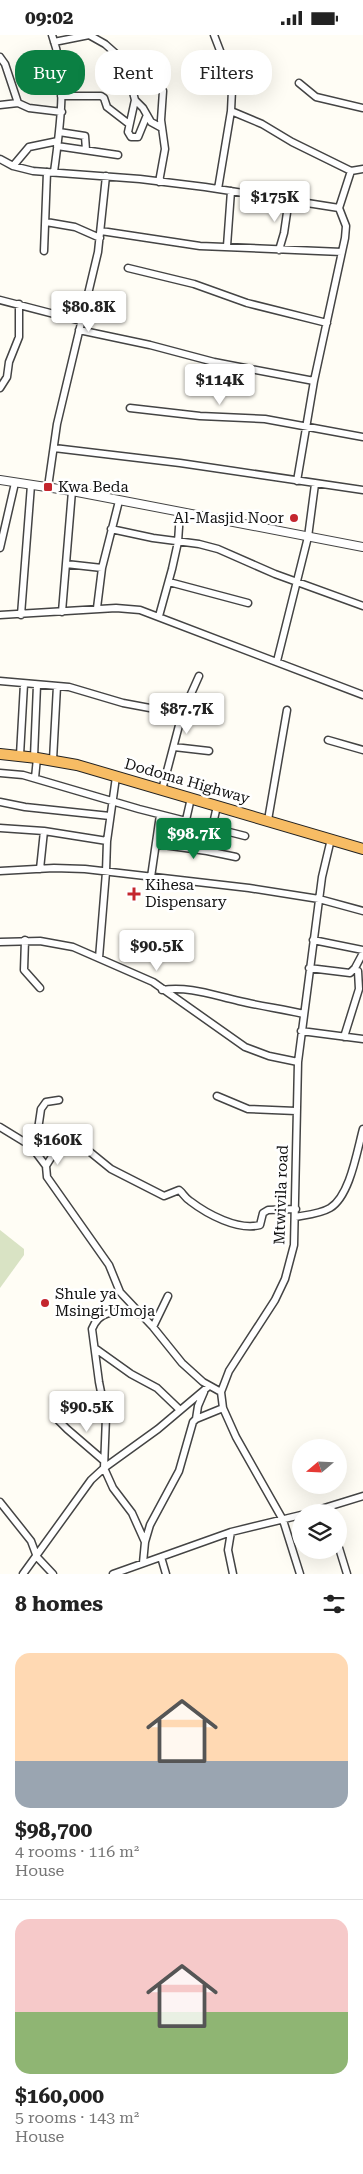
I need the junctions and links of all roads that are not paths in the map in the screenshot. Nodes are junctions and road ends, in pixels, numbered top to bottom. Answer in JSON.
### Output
{"nodes":[{"id":1,"x":52,"y":35,"type":"edge"},
{"id":2,"x":89,"y":35,"type":"edge"},
{"id":3,"x":214,"y":35,"type":"edge"},
{"id":4,"x":54,"y":42,"type":"junction"},
{"id":5,"x":56,"y":50,"type":"edge"},
{"id":6,"x":0,"y":57,"type":"edge"},
{"id":7,"x":299,"y":83,"type":"dead end"},
{"id":8,"x":61,"y":95,"type":"joint"},
{"id":9,"x":163,"y":95,"type":"edge"},
{"id":10,"x":135,"y":100,"type":"junction"},
{"id":11,"x":18,"y":103,"type":"junction"},
{"id":12,"x":0,"y":105,"type":"edge"},
{"id":13,"x":363,"y":108,"type":"edge"},
{"id":14,"x":231,"y":111,"type":"junction"},
{"id":15,"x":62,"y":112,"type":"junction"},
{"id":16,"x":147,"y":115,"type":"junction"},
{"id":17,"x":129,"y":124,"type":"junction"},
{"id":18,"x":162,"y":128,"type":"junction"},
{"id":19,"x":59,"y":132,"type":"junction"},
{"id":20,"x":57,"y":143,"type":"junction"},
{"id":21,"x":86,"y":150,"type":"junction"},
{"id":22,"x":118,"y":155,"type":"dead end"},
{"id":23,"x":0,"y":159,"type":"edge"},
{"id":24,"x":13,"y":166,"type":"junction"},
{"id":25,"x":363,"y":169,"type":"edge"},
{"id":26,"x":351,"y":171,"type":"junction"},
{"id":27,"x":51,"y":172,"type":"junction"},
{"id":28,"x":106,"y":177,"type":"junction"},
{"id":29,"x":159,"y":182,"type":"junction"},
{"id":30,"x":218,"y":189,"type":"junction"},
{"id":31,"x":230,"y":191,"type":"junction"},
{"id":32,"x":289,"y":199,"type":"junction"},
{"id":33,"x":339,"y":208,"type":"junction"},
{"id":34,"x":46,"y":222,"type":"junction"},
{"id":35,"x":101,"y":235,"type":"junction"},
{"id":36,"x":227,"y":246,"type":"junction"},
{"id":37,"x":280,"y":250,"type":"junction"},
{"id":38,"x":44,"y":251,"type":"dead end"},
{"id":39,"x":342,"y":252,"type":"junction"},
{"id":40,"x":128,"y":268,"type":"dead end"},
{"id":41,"x":0,"y":300,"type":"edge"},
{"id":42,"x":18,"y":304,"type":"junction"},
{"id":43,"x":81,"y":321,"type":"junction"},
{"id":44,"x":327,"y":323,"type":"junction"},
{"id":45,"x":79,"y":330,"type":"junction"},
{"id":46,"x":314,"y":381,"type":"junction"},
{"id":47,"x":0,"y":388,"type":"edge"},
{"id":48,"x":130,"y":408,"type":"dead end"},
{"id":49,"x":308,"y":426,"type":"junction"},
{"id":50,"x":363,"y":437,"type":"edge"},
{"id":51,"x":54,"y":448,"type":"junction"},
{"id":52,"x":0,"y":480,"type":"edge"},
{"id":53,"x":297,"y":481,"type":"junction"},
{"id":54,"x":15,"y":483,"type":"junction"},
{"id":55,"x":315,"y":484,"type":"junction"},
{"id":56,"x":30,"y":485,"type":"junction"},
{"id":57,"x":48,"y":487,"type":"junction"},
{"id":58,"x":72,"y":491,"type":"junction"},
{"id":59,"x":363,"y":491,"type":"edge"},
{"id":60,"x":119,"y":501,"type":"junction"},
{"id":61,"x":180,"y":512,"type":"junction"},
{"id":62,"x":111,"y":529,"type":"junction"},
{"id":63,"x":308,"y":537,"type":"junction"},
{"id":64,"x":178,"y":542,"type":"junction"},
{"id":65,"x":363,"y":547,"type":"edge"},
{"id":66,"x":0,"y":548,"type":"edge"},
{"id":67,"x":66,"y":564,"type":"junction"},
{"id":68,"x":102,"y":568,"type":"junction"},
{"id":69,"x":296,"y":581,"type":"junction"},
{"id":70,"x":169,"y":582,"type":"junction"},
{"id":71,"x":248,"y":603,"type":"dead end"},
{"id":72,"x":363,"y":605,"type":"edge"},
{"id":73,"x":97,"y":609,"type":"junction"},
{"id":74,"x":62,"y":612,"type":"junction"},
{"id":75,"x":0,"y":615,"type":"edge"},
{"id":76,"x":21,"y":615,"type":"junction"},
{"id":77,"x":159,"y":616,"type":"junction"},
{"id":78,"x":276,"y":661,"type":"junction"},
{"id":79,"x":199,"y":677,"type":"dead end"},
{"id":80,"x":0,"y":681,"type":"edge"},
{"id":81,"x":24,"y":683,"type":"junction"},
{"id":82,"x":37,"y":685,"type":"junction"},
{"id":83,"x":57,"y":686,"type":"junction"},
{"id":84,"x":363,"y":695,"type":"edge"},
{"id":85,"x":287,"y":710,"type":"dead end"},
{"id":86,"x":182,"y":714,"type":"junction"},
{"id":87,"x":328,"y":740,"type":"dead end"},
{"id":88,"x":174,"y":747,"type":"junction"},
{"id":89,"x":363,"y":749,"type":"edge"},
{"id":90,"x":209,"y":751,"type":"dead end"},
{"id":91,"x":0,"y":754,"type":"edge"},
{"id":92,"x":20,"y":755,"type":"junction"},
{"id":93,"x":35,"y":757,"type":"junction"},
{"id":94,"x":53,"y":760,"type":"junction"},
{"id":95,"x":0,"y":773,"type":"edge"},
{"id":96,"x":116,"y":777,"type":"junction"},
{"id":97,"x":35,"y":778,"type":"junction"},
{"id":98,"x":162,"y":790,"type":"junction"},
{"id":99,"x":191,"y":798,"type":"junction"},
{"id":100,"x":112,"y":801,"type":"junction"},
{"id":101,"x":0,"y":802,"type":"edge"},
{"id":102,"x":217,"y":806,"type":"junction"},
{"id":103,"x":160,"y":815,"type":"junction"},
{"id":104,"x":110,"y":816,"type":"junction"},
{"id":105,"x":268,"y":820,"type":"junction"},
{"id":106,"x":186,"y":821,"type":"junction"},
{"id":107,"x":211,"y":827,"type":"junction"},
{"id":108,"x":0,"y":828,"type":"edge"},
{"id":109,"x":44,"y":831,"type":"junction"},
{"id":110,"x":245,"y":836,"type":"dead end"},
{"id":111,"x":331,"y":839,"type":"junction"},
{"id":112,"x":107,"y":841,"type":"junction"},
{"id":113,"x":156,"y":844,"type":"junction"},
{"id":114,"x":363,"y":849,"type":"edge"},
{"id":115,"x":207,"y":851,"type":"junction"},
{"id":116,"x":236,"y":857,"type":"dead end"},
{"id":117,"x":40,"y":869,"type":"junction"},
{"id":118,"x":0,"y":871,"type":"edge"},
{"id":119,"x":106,"y":872,"type":"junction"},
{"id":120,"x":151,"y":877,"type":"junction"},
{"id":121,"x":318,"y":899,"type":"junction"},
{"id":122,"x":363,"y":911,"type":"edge"},
{"id":123,"x":313,"y":940,"type":"junction"},
{"id":124,"x":24,"y":941,"type":"junction"},
{"id":125,"x":0,"y":942,"type":"edge"},
{"id":126,"x":363,"y":951,"type":"edge"},
{"id":127,"x":99,"y":958,"type":"junction"},
{"id":128,"x":309,"y":968,"type":"junction"},
{"id":129,"x":358,"y":971,"type":"edge"},
{"id":130,"x":40,"y":988,"type":"dead end"},
{"id":131,"x":162,"y":990,"type":"junction"},
{"id":132,"x":304,"y":1013,"type":"junction"},
{"id":133,"x":302,"y":1031,"type":"junction"},
{"id":134,"x":344,"y":1037,"type":"junction"},
{"id":135,"x":363,"y":1039,"type":"edge"},
{"id":136,"x":298,"y":1062,"type":"junction"},
{"id":137,"x":217,"y":1096,"type":"dead end"},
{"id":138,"x":59,"y":1100,"type":"dead end"},
{"id":139,"x":296,"y":1111,"type":"junction"},
{"id":140,"x":0,"y":1127,"type":"edge"},
{"id":141,"x":363,"y":1129,"type":"edge"},
{"id":142,"x":35,"y":1150,"type":"junction"},
{"id":143,"x":46,"y":1166,"type":"junction"},
{"id":144,"x":296,"y":1209,"type":"junction"},
{"id":145,"x":295,"y":1217,"type":"junction"},
{"id":146,"x":168,"y":1296,"type":"dead end"},
{"id":147,"x":140,"y":1314,"type":"junction"},
{"id":148,"x":153,"y":1327,"type":"junction"},
{"id":149,"x":96,"y":1349,"type":"junction"},
{"id":150,"x":208,"y":1387,"type":"junction"},
{"id":151,"x":221,"y":1392,"type":"junction"},
{"id":152,"x":224,"y":1407,"type":"junction"},
{"id":153,"x":180,"y":1410,"type":"junction"},
{"id":154,"x":196,"y":1419,"type":"junction"},
{"id":155,"x":58,"y":1420,"type":"dead end"},
{"id":156,"x":103,"y":1460,"type":"junction"},
{"id":157,"x":104,"y":1468,"type":"junction"},
{"id":158,"x":363,"y":1496,"type":"edge"},
{"id":159,"x":0,"y":1502,"type":"edge"},
{"id":160,"x":343,"y":1504,"type":"edge"},
{"id":161,"x":292,"y":1518,"type":"edge"},
{"id":162,"x":283,"y":1520,"type":"junction"},
{"id":163,"x":232,"y":1532,"type":"junction"},
{"id":164,"x":145,"y":1542,"type":"junction"},
{"id":165,"x":37,"y":1557,"type":"junction"},
{"id":166,"x":160,"y":1557,"type":"junction"},
{"id":167,"x":342,"y":1559,"type":"edge"},
{"id":168,"x":143,"y":1563,"type":"junction"},
{"id":169,"x":116,"y":1573,"type":"edge"},
{"id":170,"x":22,"y":1574,"type":"edge"},
{"id":171,"x":53,"y":1574,"type":"edge"},
{"id":172,"x":166,"y":1574,"type":"edge"},
{"id":173,"x":233,"y":1574,"type":"edge"},
{"id":174,"x":300,"y":1574,"type":"edge"},
{"id":175,"x":347,"y":1574,"type":"edge"}],
"edges":[{"from":1,"to":4,"type":"street"},
{"from":2,"to":4,"type":"street"},
{"from":2,"to":10,"type":"street"},
{"from":3,"to":14,"type":"street"},
{"from":4,"to":5,"type":"street"},
{"from":6,"to":11,"type":"street"},
{"from":7,"to":13,"type":"street"},
{"from":8,"to":15,"type":"street"},
{"from":8,"to":17,"type":"street"},
{"from":9,"to":18,"type":"street"},
{"from":10,"to":16,"type":"street"},
{"from":10,"to":17,"type":"street"},
{"from":11,"to":12,"type":"street"},
{"from":11,"to":15,"type":"street"},
{"from":14,"to":26,"type":"street"},
{"from":14,"to":30,"type":"street"},
{"from":15,"to":19,"type":"street"},
{"from":16,"to":17,"type":"street"},
{"from":16,"to":18,"type":"street"},
{"from":18,"to":29,"type":"street"},
{"from":19,"to":20,"type":"street"},
{"from":19,"to":21,"type":"street"},
{"from":20,"to":21,"type":"street"},
{"from":20,"to":24,"type":"street"},
{"from":20,"to":27,"type":"street"},
{"from":21,"to":22,"type":"street"},
{"from":23,"to":24,"type":"street"},
{"from":24,"to":27,"type":"street"},
{"from":25,"to":26,"type":"street"},
{"from":26,"to":33,"type":"street"},
{"from":27,"to":28,"type":"street"},
{"from":27,"to":34,"type":"street"},
{"from":28,"to":29,"type":"street"},
{"from":28,"to":35,"type":"street"},
{"from":29,"to":30,"type":"street"},
{"from":30,"to":31,"type":"street"},
{"from":31,"to":32,"type":"street"},
{"from":31,"to":36,"type":"street"},
{"from":32,"to":33,"type":"street"},
{"from":32,"to":37,"type":"street"},
{"from":33,"to":39,"type":"street"},
{"from":34,"to":35,"type":"street"},
{"from":34,"to":38,"type":"street"},
{"from":35,"to":36,"type":"street"},
{"from":35,"to":43,"type":"street"},
{"from":36,"to":37,"type":"street"},
{"from":37,"to":39,"type":"street"},
{"from":39,"to":44,"type":"street"},
{"from":40,"to":44,"type":"street"},
{"from":41,"to":42,"type":"street"},
{"from":42,"to":43,"type":"street"},
{"from":42,"to":47,"type":"street"},
{"from":43,"to":45,"type":"street"},
{"from":44,"to":46,"type":"street"},
{"from":45,"to":46,"type":"street"},
{"from":45,"to":51,"type":"street"},
{"from":46,"to":49,"type":"street"},
{"from":48,"to":49,"type":"street"},
{"from":49,"to":50,"type":"street"},
{"from":49,"to":53,"type":"street"},
{"from":51,"to":53,"type":"street"},
{"from":51,"to":57,"type":"street"},
{"from":52,"to":54,"type":"street"},
{"from":53,"to":55,"type":"street"},
{"from":54,"to":56,"type":"street"},
{"from":54,"to":66,"type":"street"},
{"from":55,"to":59,"type":"street"},
{"from":55,"to":63,"type":"street"},
{"from":56,"to":57,"type":"street"},
{"from":56,"to":76,"type":"street"},
{"from":57,"to":58,"type":"street"},
{"from":58,"to":60,"type":"street"},
{"from":58,"to":67,"type":"street"},
{"from":60,"to":61,"type":"street"},
{"from":60,"to":62,"type":"street"},
{"from":61,"to":63,"type":"street"},
{"from":61,"to":64,"type":"street"},
{"from":62,"to":64,"type":"street"},
{"from":62,"to":68,"type":"street"},
{"from":63,"to":65,"type":"street"},
{"from":63,"to":69,"type":"street"},
{"from":64,"to":69,"type":"street"},
{"from":64,"to":70,"type":"street"},
{"from":67,"to":68,"type":"street"},
{"from":67,"to":74,"type":"street"},
{"from":68,"to":73,"type":"street"},
{"from":69,"to":72,"type":"street"},
{"from":69,"to":78,"type":"street"},
{"from":70,"to":71,"type":"street"},
{"from":70,"to":77,"type":"street"},
{"from":73,"to":74,"type":"street"},
{"from":73,"to":77,"type":"street"},
{"from":74,"to":76,"type":"street"},
{"from":75,"to":76,"type":"street"},
{"from":77,"to":78,"type":"street"},
{"from":78,"to":84,"type":"street"},
{"from":79,"to":86,"type":"street"},
{"from":80,"to":81,"type":"street"},
{"from":81,"to":82,"type":"street"},
{"from":81,"to":92,"type":"street"},
{"from":82,"to":83,"type":"street"},
{"from":82,"to":93,"type":"street"},
{"from":83,"to":86,"type":"street"},
{"from":83,"to":94,"type":"street"},
{"from":85,"to":105,"type":"street"},
{"from":86,"to":88,"type":"street"},
{"from":87,"to":89,"type":"street"},
{"from":88,"to":90,"type":"street"},
{"from":88,"to":98,"type":"street"},
{"from":91,"to":92,"type":"highway","name":"Dodoma Highway"},
{"from":92,"to":93,"type":"highway","name":"Dodoma Highway"},
{"from":93,"to":94,"type":"highway","name":"Dodoma Highway"},
{"from":93,"to":97,"type":"street"},
{"from":94,"to":96,"type":"highway","name":"Dodoma Highway"},
{"from":95,"to":97,"type":"street"},
{"from":96,"to":98,"type":"highway","name":"Dodoma Highway"},
{"from":96,"to":100,"type":"street"},
{"from":97,"to":100,"type":"street"},
{"from":98,"to":99,"type":"highway","name":"Dodoma Highway"},
{"from":99,"to":102,"type":"highway","name":"Dodoma Highway"},
{"from":99,"to":106,"type":"street"},
{"from":100,"to":103,"type":"street"},
{"from":100,"to":104,"type":"street"},
{"from":101,"to":104,"type":"street"},
{"from":102,"to":105,"type":"highway","name":"Dodoma Highway"},
{"from":102,"to":107,"type":"street"},
{"from":103,"to":106,"type":"street"},
{"from":103,"to":113,"type":"street"},
{"from":104,"to":112,"type":"street"},
{"from":105,"to":111,"type":"highway","name":"Dodoma Highway"},
{"from":106,"to":107,"type":"street"},
{"from":107,"to":110,"type":"street"},
{"from":107,"to":115,"type":"street"},
{"from":108,"to":109,"type":"street"},
{"from":109,"to":112,"type":"street"},
{"from":109,"to":117,"type":"street"},
{"from":111,"to":114,"type":"highway","name":"Dodoma Highway"},
{"from":111,"to":121,"type":"street","name":"Mtwivila road"},
{"from":112,"to":119,"type":"street"},
{"from":113,"to":115,"type":"street"},
{"from":113,"to":120,"type":"street"},
{"from":115,"to":116,"type":"street"},
{"from":117,"to":118,"type":"street"},
{"from":117,"to":119,"type":"street"},
{"from":119,"to":120,"type":"street"},
{"from":119,"to":127,"type":"street"},
{"from":120,"to":121,"type":"street"},
{"from":121,"to":122,"type":"street"},
{"from":121,"to":123,"type":"street","name":"Mtwivila road"},
{"from":123,"to":126,"type":"street"},
{"from":123,"to":128,"type":"street","name":"Mtwivila road"},
{"from":124,"to":125,"type":"street"},
{"from":124,"to":127,"type":"street"},
{"from":124,"to":130,"type":"street"},
{"from":126,"to":129,"type":"street"},
{"from":127,"to":131,"type":"street"},
{"from":128,"to":129,"type":"street"},
{"from":128,"to":132,"type":"street","name":"Mtwivila road"},
{"from":129,"to":134,"type":"street"},
{"from":131,"to":132,"type":"street"},
{"from":131,"to":136,"type":"street"},
{"from":132,"to":133,"type":"street","name":"Mtwivila road"},
{"from":133,"to":134,"type":"street"},
{"from":133,"to":136,"type":"street","name":"Mtwivila road"},
{"from":134,"to":135,"type":"street"},
{"from":136,"to":139,"type":"street","name":"Mtwivila road"},
{"from":137,"to":139,"type":"street"},
{"from":138,"to":142,"type":"street"},
{"from":139,"to":144,"type":"street","name":"Mtwivila road"},
{"from":140,"to":142,"type":"street"},
{"from":141,"to":145,"type":"street"},
{"from":142,"to":143,"type":"street"},
{"from":143,"to":144,"type":"street"},
{"from":143,"to":147,"type":"street"},
{"from":144,"to":145,"type":"street","name":"Mtwivila road"},
{"from":145,"to":151,"type":"street","name":"Mtwivila road"},
{"from":146,"to":148,"type":"street"},
{"from":147,"to":148,"type":"street"},
{"from":147,"to":149,"type":"street"},
{"from":148,"to":150,"type":"street"},
{"from":149,"to":153,"type":"street"},
{"from":149,"to":156,"type":"street"},
{"from":150,"to":151,"type":"street"},
{"from":150,"to":153,"type":"street"},
{"from":150,"to":154,"type":"street"},
{"from":151,"to":152,"type":"street"},
{"from":152,"to":154,"type":"street"},
{"from":152,"to":162,"type":"street"},
{"from":153,"to":157,"type":"street"},
{"from":154,"to":164,"type":"street"},
{"from":155,"to":156,"type":"street"},
{"from":156,"to":157,"type":"street"},
{"from":157,"to":164,"type":"street"},
{"from":157,"to":165,"type":"street"},
{"from":158,"to":160,"type":"street"},
{"from":159,"to":165,"type":"street"},
{"from":161,"to":162,"type":"street"},
{"from":162,"to":163,"type":"street"},
{"from":162,"to":174,"type":"street"},
{"from":163,"to":166,"type":"street"},
{"from":163,"to":173,"type":"street"},
{"from":164,"to":168,"type":"street"},
{"from":165,"to":170,"type":"street"},
{"from":165,"to":171,"type":"street"},
{"from":166,"to":168,"type":"street"},
{"from":166,"to":172,"type":"street"},
{"from":167,"to":175,"type":"street"},
{"from":168,"to":169,"type":"street"}]}
